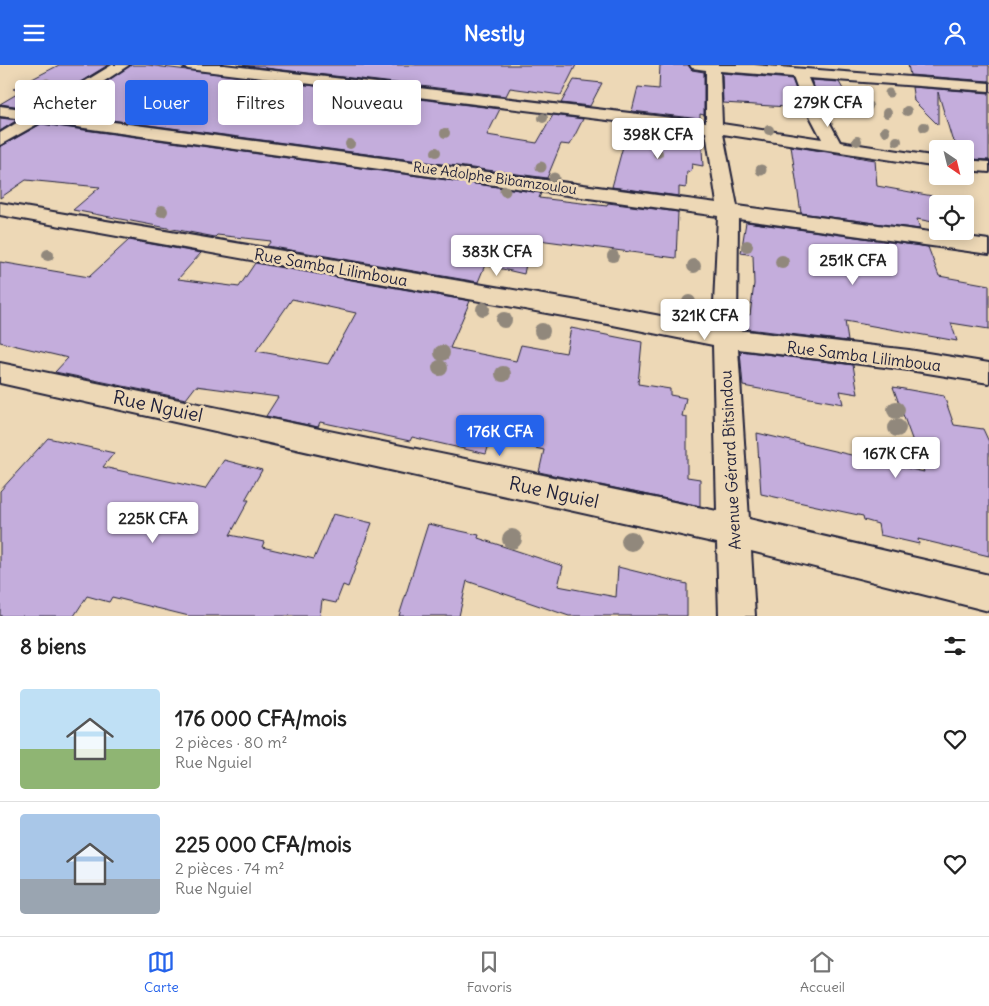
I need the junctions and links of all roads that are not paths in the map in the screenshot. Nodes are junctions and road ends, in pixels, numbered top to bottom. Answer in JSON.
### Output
{"nodes":[{"id":1,"x":122,"y":65,"type":"edge"},
{"id":2,"x":188,"y":65,"type":"edge"},
{"id":3,"x":708,"y":66,"type":"edge"},
{"id":4,"x":799,"y":73,"type":"junction"},
{"id":5,"x":97,"y":80,"type":"edge"},
{"id":6,"x":989,"y":87,"type":"edge"},
{"id":7,"x":0,"y":111,"type":"edge"},
{"id":8,"x":15,"y":113,"type":"edge"},
{"id":9,"x":24,"y":125,"type":"edge"},
{"id":10,"x":104,"y":125,"type":"edge"},
{"id":11,"x":714,"y":128,"type":"junction"},
{"id":12,"x":0,"y":140,"type":"edge"},
{"id":13,"x":834,"y":146,"type":"junction"},
{"id":14,"x":929,"y":161,"type":"edge"},
{"id":15,"x":974,"y":166,"type":"edge"},
{"id":16,"x":989,"y":167,"type":"edge"},
{"id":17,"x":0,"y":209,"type":"edge"},
{"id":18,"x":728,"y":210,"type":"junction"},
{"id":19,"x":989,"y":247,"type":"edge"},
{"id":20,"x":725,"y":338,"type":"junction"},
{"id":21,"x":0,"y":373,"type":"edge"},
{"id":22,"x":989,"y":373,"type":"edge"},
{"id":23,"x":734,"y":531,"type":"junction"},
{"id":24,"x":989,"y":593,"type":"edge"},
{"id":25,"x":737,"y":616,"type":"edge"}],
"edges":[{"from":1,"to":5,"type":"street"},
{"from":2,"to":11,"type":"street"},
{"from":3,"to":4,"type":"street"},
{"from":3,"to":11,"type":"street","name":"Avenue Gérard Bitsindou"},
{"from":4,"to":6,"type":"street"},
{"from":4,"to":13,"type":"street"},
{"from":7,"to":8,"type":"street","name":"Rue Adolphe Bibamzoulou"},
{"from":9,"to":12,"type":"street"},
{"from":10,"to":18,"type":"street","name":"Rue Adolphe Bibamzoulou"},
{"from":11,"to":13,"type":"street"},
{"from":11,"to":18,"type":"street","name":"Avenue Gérard Bitsindou"},
{"from":13,"to":14,"type":"street"},
{"from":15,"to":16,"type":"street"},
{"from":17,"to":20,"type":"street","name":"Rue Samba Lilimboua"},
{"from":18,"to":19,"type":"street","name":"Rue Adolphe Bibamzoulou"},
{"from":18,"to":20,"type":"street","name":"Avenue Gérard Bitsindou"},
{"from":20,"to":22,"type":"street","name":"Rue Samba Lilimboua"},
{"from":20,"to":23,"type":"street","name":"Avenue Gérard Bitsindou"},
{"from":21,"to":23,"type":"street","name":"Rue Nguiel"},
{"from":23,"to":24,"type":"street","name":"Rue Nguiel"},
{"from":23,"to":25,"type":"street","name":"Avenue Gérard Bitsindou"}]}
